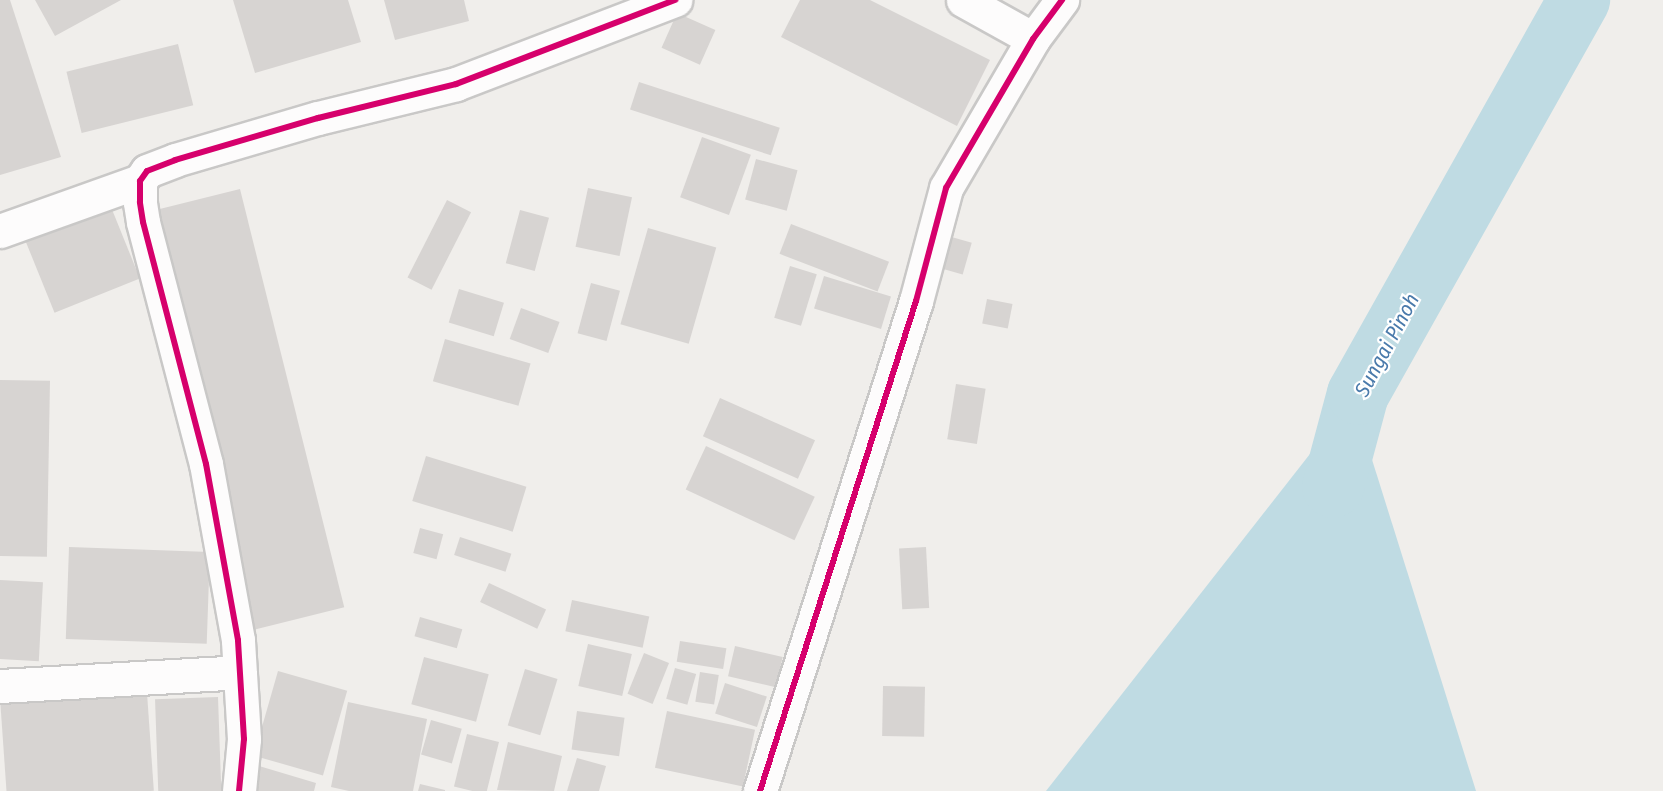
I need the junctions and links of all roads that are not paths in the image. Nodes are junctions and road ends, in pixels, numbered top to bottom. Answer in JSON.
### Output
{"nodes":[{"id":1,"x":675,"y":0,"type":"edge"},
{"id":2,"x":963,"y":0,"type":"edge"},
{"id":3,"x":1062,"y":0,"type":"edge"},
{"id":4,"x":1033,"y":39,"type":"junction"},
{"id":5,"x":140,"y":181,"type":"junction"},
{"id":6,"x":0,"y":231,"type":"edge"},
{"id":7,"x":240,"y":672,"type":"junction"},
{"id":8,"x":0,"y":686,"type":"edge"},
{"id":9,"x":239,"y":791,"type":"edge"},
{"id":10,"x":760,"y":791,"type":"edge"}],
"edges":[{"from":1,"to":5,"type":"street"},
{"from":2,"to":4,"type":"street"},
{"from":3,"to":4,"type":"street"},
{"from":4,"to":10,"type":"street"},
{"from":5,"to":6,"type":"street"},
{"from":5,"to":7,"type":"street"},
{"from":7,"to":8,"type":"street"},
{"from":7,"to":9,"type":"street"}]}
